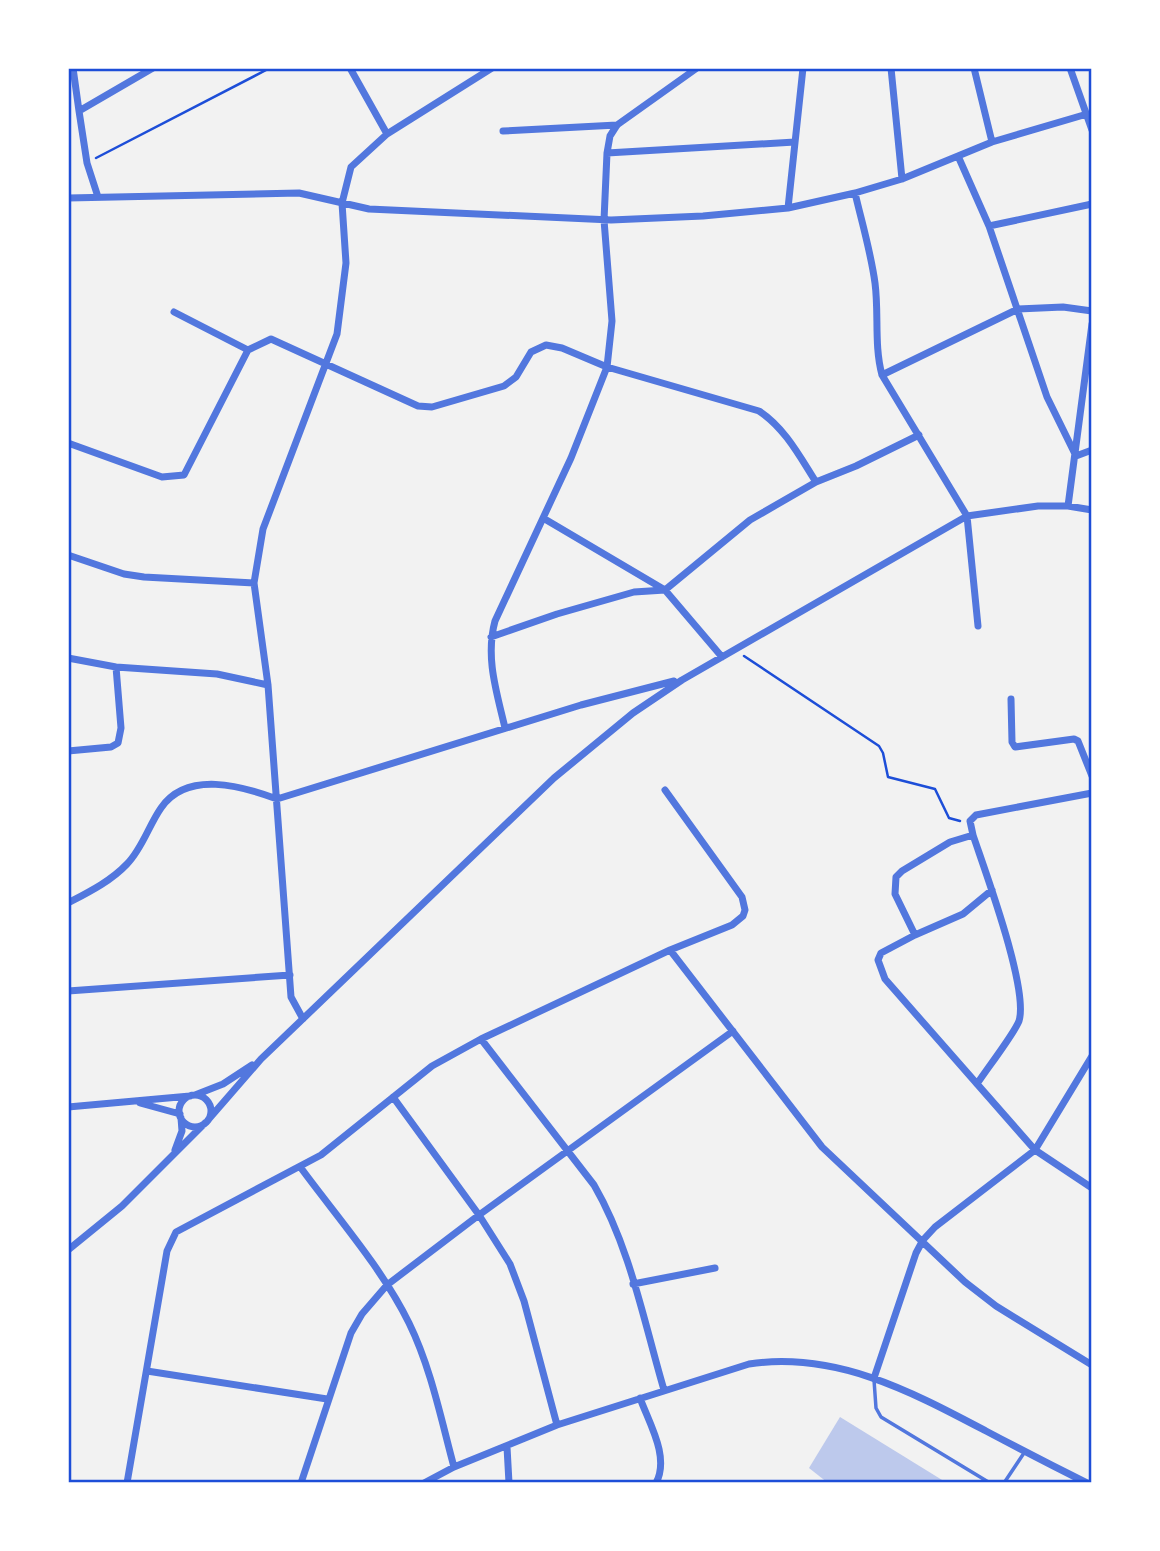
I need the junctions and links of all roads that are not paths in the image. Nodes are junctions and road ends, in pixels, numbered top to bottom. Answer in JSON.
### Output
{"nodes":[{"id":1,"x":73,"y":68,"type":"edge"},
{"id":2,"x":153,"y":68,"type":"edge"},
{"id":3,"x":350,"y":68,"type":"edge"},
{"id":4,"x":492,"y":68,"type":"edge"},
{"id":5,"x":697,"y":68,"type":"edge"},
{"id":6,"x":803,"y":68,"type":"edge"},
{"id":7,"x":891,"y":68,"type":"edge"},
{"id":8,"x":974,"y":68,"type":"edge"},
{"id":9,"x":1070,"y":68,"type":"edge"},
{"id":10,"x":1092,"y":101,"type":"edge"},
{"id":11,"x":1083,"y":102,"type":"junction"},
{"id":12,"x":79,"y":111,"type":"junction"},
{"id":13,"x":1087,"y":114,"type":"junction"},
{"id":14,"x":617,"y":125,"type":"junction"},
{"id":15,"x":1092,"y":130,"type":"edge"},
{"id":16,"x":503,"y":131,"type":"dead end"},
{"id":17,"x":387,"y":134,"type":"junction"},
{"id":18,"x":795,"y":142,"type":"junction"},
{"id":19,"x":992,"y":142,"type":"junction"},
{"id":20,"x":607,"y":153,"type":"junction"},
{"id":21,"x":958,"y":156,"type":"junction"},
{"id":22,"x":902,"y":178,"type":"junction"},
{"id":23,"x":855,"y":193,"type":"junction"},
{"id":24,"x":98,"y":197,"type":"junction"},
{"id":25,"x":68,"y":198,"type":"edge"},
{"id":26,"x":342,"y":203,"type":"junction"},
{"id":27,"x":1092,"y":204,"type":"edge"},
{"id":28,"x":788,"y":208,"type":"junction"},
{"id":29,"x":604,"y":220,"type":"junction"},
{"id":30,"x":989,"y":226,"type":"junction"},
{"id":31,"x":1018,"y":309,"type":"junction"},
{"id":32,"x":1092,"y":311,"type":"edge"},
{"id":33,"x":174,"y":312,"type":"dead end"},
{"id":34,"x":1092,"y":324,"type":"edge"},
{"id":35,"x":248,"y":350,"type":"junction"},
{"id":36,"x":325,"y":364,"type":"junction"},
{"id":37,"x":607,"y":367,"type":"junction"},
{"id":38,"x":882,"y":375,"type":"junction"},
{"id":39,"x":919,"y":435,"type":"junction"},
{"id":40,"x":68,"y":443,"type":"edge"},
{"id":41,"x":1092,"y":450,"type":"edge"},
{"id":42,"x":1076,"y":456,"type":"junction"},
{"id":43,"x":816,"y":482,"type":"junction"},
{"id":44,"x":1068,"y":506,"type":"junction"},
{"id":45,"x":1092,"y":510,"type":"edge"},
{"id":46,"x":967,"y":516,"type":"junction"},
{"id":47,"x":543,"y":519,"type":"junction"},
{"id":48,"x":68,"y":555,"type":"edge"},
{"id":49,"x":254,"y":583,"type":"junction"},
{"id":50,"x":665,"y":590,"type":"junction"},
{"id":51,"x":978,"y":626,"type":"dead end"},
{"id":52,"x":491,"y":637,"type":"junction"},
{"id":53,"x":722,"y":657,"type":"junction"},
{"id":54,"x":68,"y":658,"type":"edge"},
{"id":55,"x":116,"y":667,"type":"junction"},
{"id":56,"x":682,"y":680,"type":"junction"},
{"id":57,"x":268,"y":685,"type":"junction"},
{"id":58,"x":1011,"y":699,"type":"dead end"},
{"id":59,"x":505,"y":728,"type":"junction"},
{"id":60,"x":68,"y":751,"type":"edge"},
{"id":61,"x":1092,"y":776,"type":"edge"},
{"id":62,"x":665,"y":790,"type":"dead end"},
{"id":63,"x":1092,"y":793,"type":"edge"},
{"id":64,"x":277,"y":799,"type":"junction"},
{"id":65,"x":973,"y":835,"type":"junction"},
{"id":66,"x":992,"y":890,"type":"junction"},
{"id":67,"x":68,"y":904,"type":"edge"},
{"id":68,"x":915,"y":934,"type":"junction"},
{"id":69,"x":670,"y":950,"type":"junction"},
{"id":70,"x":290,"y":975,"type":"junction"},
{"id":71,"x":68,"y":991,"type":"edge"},
{"id":72,"x":303,"y":1019,"type":"junction"},
{"id":73,"x":733,"y":1031,"type":"junction"},
{"id":74,"x":481,"y":1039,"type":"junction"},
{"id":75,"x":1092,"y":1056,"type":"edge"},
{"id":76,"x":261,"y":1059,"type":"junction"},
{"id":77,"x":1083,"y":1068,"type":"junction"},
{"id":78,"x":1092,"y":1073,"type":"edge"},
{"id":79,"x":977,"y":1084,"type":"junction"},
{"id":80,"x":192,"y":1096,"type":"junction"},
{"id":81,"x":393,"y":1097,"type":"junction"},
{"id":82,"x":132,"y":1102,"type":"junction"},
{"id":83,"x":68,"y":1107,"type":"edge"},
{"id":84,"x":180,"y":1115,"type":"junction"},
{"id":85,"x":206,"y":1121,"type":"junction"},
{"id":86,"x":1035,"y":1150,"type":"junction"},
{"id":87,"x":567,"y":1152,"type":"junction"},
{"id":88,"x":171,"y":1158,"type":"junction"},
{"id":89,"x":301,"y":1168,"type":"junction"},
{"id":90,"x":1092,"y":1188,"type":"edge"},
{"id":91,"x":479,"y":1215,"type":"junction"},
{"id":92,"x":923,"y":1240,"type":"junction"},
{"id":93,"x":69,"y":1249,"type":"edge"},
{"id":94,"x":715,"y":1268,"type":"dead end"},
{"id":95,"x":634,"y":1284,"type":"junction"},
{"id":96,"x":387,"y":1285,"type":"junction"},
{"id":97,"x":1092,"y":1365,"type":"edge"},
{"id":98,"x":147,"y":1371,"type":"junction"},
{"id":99,"x":874,"y":1378,"type":"junction"},
{"id":100,"x":664,"y":1390,"type":"junction"},
{"id":101,"x":640,"y":1398,"type":"junction"},
{"id":102,"x":327,"y":1399,"type":"junction"},
{"id":103,"x":557,"y":1425,"type":"junction"},
{"id":104,"x":507,"y":1447,"type":"junction"},
{"id":105,"x":1024,"y":1452,"type":"junction"},
{"id":106,"x":454,"y":1467,"type":"junction"},
{"id":107,"x":1090,"y":1482,"type":"edge"},
{"id":108,"x":127,"y":1483,"type":"edge"},
{"id":109,"x":301,"y":1483,"type":"edge"},
{"id":110,"x":424,"y":1483,"type":"edge"},
{"id":111,"x":509,"y":1483,"type":"edge"},
{"id":112,"x":656,"y":1483,"type":"edge"},
{"id":113,"x":990,"y":1483,"type":"edge"},
{"id":114,"x":1004,"y":1483,"type":"edge"}],
"edges":[{"from":1,"to":12,"type":"street"},
{"from":2,"to":12,"type":"street"},
{"from":3,"to":17,"type":"street"},
{"from":4,"to":17,"type":"street"},
{"from":5,"to":14,"type":"street"},
{"from":6,"to":18,"type":"street"},
{"from":7,"to":22,"type":"street"},
{"from":8,"to":19,"type":"street"},
{"from":9,"to":11,"type":"street"},
{"from":10,"to":11,"type":"street"},
{"from":11,"to":13,"type":"street"},
{"from":12,"to":24,"type":"street"},
{"from":13,"to":15,"type":"street"},
{"from":13,"to":19,"type":"street"},
{"from":14,"to":16,"type":"street"},
{"from":14,"to":20,"type":"street"},
{"from":17,"to":26,"type":"street"},
{"from":18,"to":20,"type":"street"},
{"from":18,"to":28,"type":"street"},
{"from":19,"to":21,"type":"street"},
{"from":20,"to":29,"type":"street"},
{"from":21,"to":22,"type":"street"},
{"from":21,"to":30,"type":"street"},
{"from":22,"to":23,"type":"street"},
{"from":23,"to":28,"type":"street"},
{"from":23,"to":38,"type":"street"},
{"from":24,"to":25,"type":"street"},
{"from":24,"to":26,"type":"street"},
{"from":26,"to":29,"type":"street"},
{"from":26,"to":36,"type":"street"},
{"from":27,"to":30,"type":"street"},
{"from":28,"to":29,"type":"street"},
{"from":29,"to":37,"type":"street"},
{"from":30,"to":31,"type":"street"},
{"from":31,"to":32,"type":"street"},
{"from":31,"to":38,"type":"street"},
{"from":31,"to":42,"type":"street"},
{"from":33,"to":35,"type":"street"},
{"from":34,"to":42,"type":"street"},
{"from":35,"to":36,"type":"street"},
{"from":35,"to":40,"type":"street"},
{"from":36,"to":37,"type":"street"},
{"from":36,"to":49,"type":"street"},
{"from":37,"to":43,"type":"street"},
{"from":37,"to":47,"type":"street"},
{"from":38,"to":39,"type":"street"},
{"from":39,"to":43,"type":"street"},
{"from":39,"to":46,"type":"street"},
{"from":41,"to":42,"type":"street"},
{"from":42,"to":44,"type":"street"},
{"from":43,"to":50,"type":"street"},
{"from":44,"to":45,"type":"street"},
{"from":44,"to":46,"type":"street"},
{"from":46,"to":51,"type":"street"},
{"from":46,"to":53,"type":"street"},
{"from":47,"to":50,"type":"street"},
{"from":47,"to":52,"type":"street"},
{"from":48,"to":49,"type":"street"},
{"from":49,"to":57,"type":"street"},
{"from":50,"to":52,"type":"street"},
{"from":50,"to":53,"type":"street"},
{"from":52,"to":59,"type":"street"},
{"from":53,"to":56,"type":"street"},
{"from":54,"to":55,"type":"street"},
{"from":55,"to":57,"type":"street"},
{"from":55,"to":60,"type":"street"},
{"from":56,"to":59,"type":"street"},
{"from":56,"to":72,"type":"street"},
{"from":57,"to":64,"type":"street"},
{"from":58,"to":61,"type":"street"},
{"from":59,"to":64,"type":"street"},
{"from":62,"to":69,"type":"street"},
{"from":63,"to":65,"type":"street"},
{"from":64,"to":67,"type":"street"},
{"from":64,"to":70,"type":"street"},
{"from":65,"to":66,"type":"street"},
{"from":65,"to":68,"type":"street"},
{"from":66,"to":68,"type":"street"},
{"from":66,"to":79,"type":"street"},
{"from":68,"to":79,"type":"street"},
{"from":69,"to":73,"type":"street"},
{"from":69,"to":74,"type":"street"},
{"from":70,"to":71,"type":"street"},
{"from":70,"to":72,"type":"street"},
{"from":72,"to":76,"type":"street"},
{"from":73,"to":87,"type":"street"},
{"from":73,"to":92,"type":"street"},
{"from":74,"to":81,"type":"street"},
{"from":74,"to":87,"type":"street"},
{"from":75,"to":77,"type":"street"},
{"from":76,"to":80,"type":"street"},
{"from":76,"to":85,"type":"street"},
{"from":77,"to":78,"type":"street"},
{"from":77,"to":86,"type":"street"},
{"from":79,"to":86,"type":"street"},
{"from":80,"to":82,"type":"street"},
{"from":80,"to":84,"type":"street"},
{"from":80,"to":85,"type":"street"},
{"from":81,"to":89,"type":"street"},
{"from":81,"to":91,"type":"street"},
{"from":82,"to":83,"type":"street"},
{"from":82,"to":84,"type":"street"},
{"from":84,"to":85,"type":"street"},
{"from":84,"to":88,"type":"street"},
{"from":85,"to":88,"type":"street"},
{"from":86,"to":90,"type":"street"},
{"from":86,"to":92,"type":"street"},
{"from":87,"to":91,"type":"street"},
{"from":87,"to":95,"type":"street"},
{"from":88,"to":93,"type":"street"},
{"from":89,"to":96,"type":"street"},
{"from":89,"to":98,"type":"street"},
{"from":91,"to":96,"type":"street"},
{"from":91,"to":103,"type":"street"},
{"from":92,"to":97,"type":"street"},
{"from":92,"to":99,"type":"street"},
{"from":94,"to":95,"type":"street"},
{"from":95,"to":100,"type":"street"},
{"from":96,"to":102,"type":"street"},
{"from":96,"to":106,"type":"street"},
{"from":98,"to":102,"type":"street"},
{"from":98,"to":108,"type":"street"},
{"from":99,"to":100,"type":"street"},
{"from":99,"to":105,"type":"street"},
{"from":99,"to":113,"type":"lane"},
{"from":100,"to":101,"type":"street"},
{"from":101,"to":103,"type":"street"},
{"from":101,"to":112,"type":"street"},
{"from":102,"to":109,"type":"street"},
{"from":103,"to":104,"type":"street"},
{"from":104,"to":106,"type":"street"},
{"from":104,"to":111,"type":"street"},
{"from":105,"to":107,"type":"street"},
{"from":105,"to":114,"type":"lane"},
{"from":106,"to":110,"type":"street"}]}
